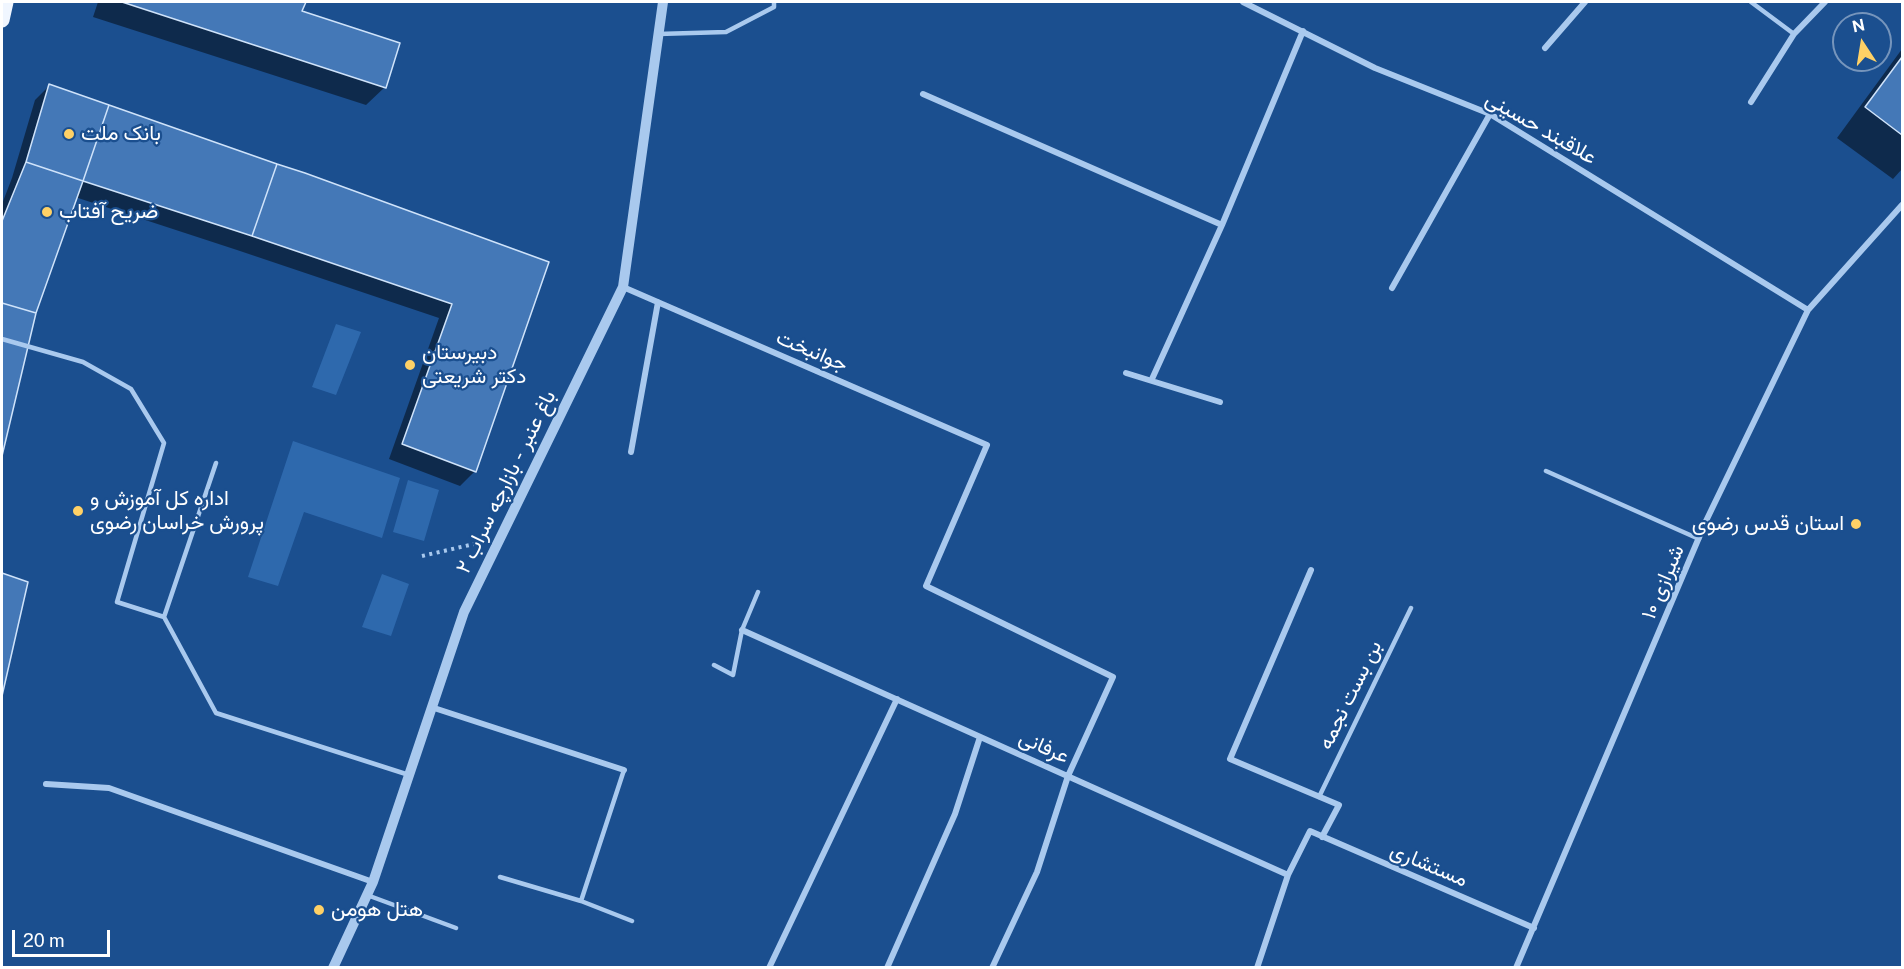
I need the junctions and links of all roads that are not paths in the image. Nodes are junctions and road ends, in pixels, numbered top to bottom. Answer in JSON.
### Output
{"nodes":[{"id":1,"x":6,"y":2,"type":"edge"},
{"id":2,"x":663,"y":2,"type":"edge"},
{"id":3,"x":774,"y":2,"type":"edge"},
{"id":4,"x":1243,"y":2,"type":"edge"},
{"id":5,"x":1585,"y":2,"type":"edge"},
{"id":6,"x":1751,"y":2,"type":"edge"},
{"id":7,"x":1825,"y":2,"type":"edge"},
{"id":8,"x":2,"y":20,"type":"edge"},
{"id":9,"x":1303,"y":31,"type":"junction"},
{"id":10,"x":658,"y":34,"type":"junction"},
{"id":11,"x":1794,"y":34,"type":"junction"},
{"id":12,"x":1545,"y":48,"type":"dead end"},
{"id":13,"x":923,"y":94,"type":"dead end"},
{"id":14,"x":1751,"y":102,"type":"dead end"},
{"id":15,"x":1490,"y":114,"type":"junction"},
{"id":16,"x":1902,"y":205,"type":"edge"},
{"id":17,"x":1222,"y":225,"type":"junction"},
{"id":18,"x":623,"y":287,"type":"junction"},
{"id":19,"x":1392,"y":288,"type":"dead end"},
{"id":20,"x":658,"y":302,"type":"junction"},
{"id":21,"x":1808,"y":310,"type":"junction"},
{"id":22,"x":2,"y":339,"type":"edge"},
{"id":23,"x":1126,"y":373,"type":"dead end"},
{"id":24,"x":1152,"y":380,"type":"junction"},
{"id":25,"x":1220,"y":402,"type":"dead end"},
{"id":26,"x":631,"y":452,"type":"dead end"},
{"id":27,"x":216,"y":463,"type":"dead end"},
{"id":28,"x":1546,"y":471,"type":"dead end"},
{"id":29,"x":1699,"y":539,"type":"junction"},
{"id":30,"x":1311,"y":570,"type":"dead end"},
{"id":31,"x":758,"y":592,"type":"dead end"},
{"id":32,"x":1411,"y":608,"type":"dead end"},
{"id":33,"x":164,"y":617,"type":"junction"},
{"id":34,"x":742,"y":630,"type":"junction"},
{"id":35,"x":714,"y":665,"type":"dead end"},
{"id":36,"x":897,"y":699,"type":"junction"},
{"id":37,"x":431,"y":707,"type":"junction"},
{"id":38,"x":980,"y":737,"type":"junction"},
{"id":39,"x":624,"y":770,"type":"joint"},
{"id":40,"x":409,"y":775,"type":"junction"},
{"id":41,"x":1068,"y":776,"type":"junction"},
{"id":42,"x":46,"y":784,"type":"dead end"},
{"id":43,"x":1319,"y":797,"type":"junction"},
{"id":44,"x":1322,"y":837,"type":"junction"},
{"id":45,"x":1288,"y":875,"type":"junction"},
{"id":46,"x":500,"y":877,"type":"dead end"},
{"id":47,"x":373,"y":882,"type":"junction"},
{"id":48,"x":367,"y":895,"type":"junction"},
{"id":49,"x":580,"y":901,"type":"junction"},
{"id":50,"x":632,"y":921,"type":"dead end"},
{"id":51,"x":456,"y":928,"type":"dead end"},
{"id":52,"x":1534,"y":928,"type":"junction"},
{"id":53,"x":333,"y":968,"type":"edge"},
{"id":54,"x":769,"y":968,"type":"edge"},
{"id":55,"x":887,"y":968,"type":"edge"},
{"id":56,"x":992,"y":968,"type":"edge"},
{"id":57,"x":1257,"y":968,"type":"edge"},
{"id":58,"x":1516,"y":968,"type":"edge"}],
"edges":[{"from":1,"to":8,"type":"main road"},
{"from":2,"to":10,"type":"street","name":"باغ عنبر - بازارچه سراب ۲"},
{"from":3,"to":10,"type":"lane"},
{"from":4,"to":9,"type":"street","name":"علاقبند حسینی"},
{"from":5,"to":12,"type":"street"},
{"from":6,"to":11,"type":"lane"},
{"from":7,"to":11,"type":"street"},
{"from":9,"to":15,"type":"street","name":"علاقبند حسینی"},
{"from":9,"to":17,"type":"street"},
{"from":10,"to":18,"type":"street","name":"باغ عنبر - بازارچه سراب ۲"},
{"from":11,"to":14,"type":"street"},
{"from":13,"to":17,"type":"street"},
{"from":15,"to":19,"type":"street"},
{"from":15,"to":21,"type":"street","name":"علاقبند حسینی"},
{"from":16,"to":21,"type":"street","name":"شیرازی ۱۰"},
{"from":17,"to":24,"type":"street"},
{"from":18,"to":20,"type":"street","name":"جوانبخت"},
{"from":18,"to":37,"type":"street","name":"باغ عنبر - بازارچه سراب ۲"},
{"from":20,"to":26,"type":"street"},
{"from":20,"to":41,"type":"street","name":"جوانبخت"},
{"from":21,"to":29,"type":"street","name":"شیرازی ۱۰"},
{"from":22,"to":33,"type":"lane"},
{"from":23,"to":24,"type":"street"},
{"from":24,"to":25,"type":"street"},
{"from":27,"to":33,"type":"lane"},
{"from":28,"to":29,"type":"lane"},
{"from":29,"to":52,"type":"street","name":"شیرازی ۱۰"},
{"from":30,"to":43,"type":"street"},
{"from":31,"to":34,"type":"lane"},
{"from":32,"to":43,"type":"lane","name":"بن بست نجمه"},
{"from":33,"to":40,"type":"lane"},
{"from":34,"to":35,"type":"lane"},
{"from":34,"to":36,"type":"street","name":"عرفانی"},
{"from":36,"to":38,"type":"street","name":"عرفانی"},
{"from":36,"to":54,"type":"street"},
{"from":37,"to":39,"type":"street"},
{"from":37,"to":40,"type":"street","name":"باغ عنبر - بازارچه سراب ۲"},
{"from":38,"to":41,"type":"street","name":"عرفانی"},
{"from":38,"to":55,"type":"street"},
{"from":39,"to":49,"type":"lane"},
{"from":40,"to":47,"type":"street","name":"باغ عنبر - بازارچه سراب ۲"},
{"from":41,"to":45,"type":"street","name":"عرفانی"},
{"from":41,"to":56,"type":"street"},
{"from":42,"to":47,"type":"street"},
{"from":43,"to":44,"type":"street"},
{"from":44,"to":45,"type":"street","name":"مستشاری"},
{"from":44,"to":52,"type":"street","name":"مستشاری"},
{"from":45,"to":57,"type":"street"},
{"from":46,"to":49,"type":"lane"},
{"from":47,"to":48,"type":"street","name":"باغ عنبر - بازارچه سراب ۲"},
{"from":48,"to":51,"type":"lane"},
{"from":48,"to":53,"type":"street","name":"باغ عنبر - بازارچه سراب ۲"},
{"from":49,"to":50,"type":"lane"},
{"from":52,"to":58,"type":"street","name":"شیرازی ۱۰"}]}
